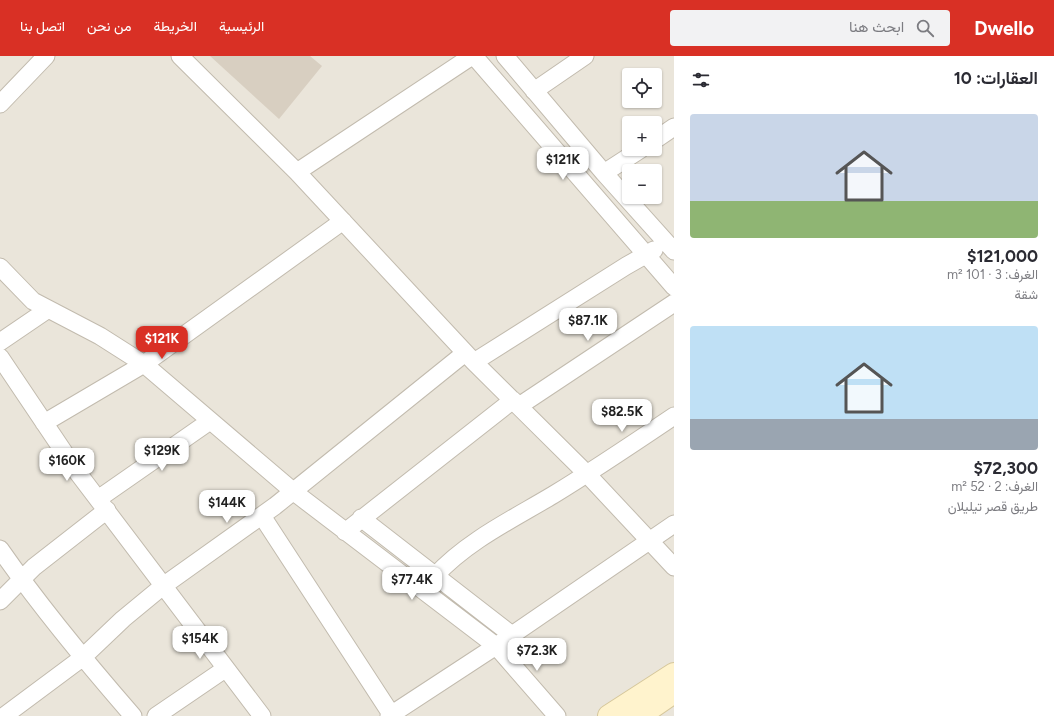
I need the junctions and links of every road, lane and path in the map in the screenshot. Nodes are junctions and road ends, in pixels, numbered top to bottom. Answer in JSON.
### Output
{"nodes":[{"id":1,"x":46,"y":56,"type":"edge"},
{"id":2,"x":473,"y":56,"type":"edge"},
{"id":3,"x":505,"y":56,"type":"edge"},
{"id":4,"x":585,"y":56,"type":"edge"},
{"id":5,"x":183,"y":57,"type":"edge"},
{"id":6,"x":534,"y":91,"type":"junction"},
{"id":7,"x":0,"y":104,"type":"edge"},
{"id":8,"x":674,"y":127,"type":"edge"},
{"id":9,"x":662,"y":135,"type":"edge"},
{"id":10,"x":630,"y":156,"type":"edge"},
{"id":11,"x":297,"y":172,"type":"junction"},
{"id":12,"x":604,"y":173,"type":"junction"},
{"id":13,"x":343,"y":221,"type":"junction"},
{"id":14,"x":672,"y":244,"type":"edge"},
{"id":15,"x":646,"y":255,"type":"junction"},
{"id":16,"x":0,"y":267,"type":"edge"},
{"id":17,"x":674,"y":287,"type":"edge"},
{"id":18,"x":674,"y":302,"type":"edge"},
{"id":19,"x":47,"y":310,"type":"junction"},
{"id":20,"x":0,"y":342,"type":"edge"},
{"id":21,"x":0,"y":358,"type":"edge"},
{"id":22,"x":470,"y":358,"type":"junction"},
{"id":23,"x":144,"y":364,"type":"junction"},
{"id":24,"x":516,"y":403,"type":"junction"},
{"id":25,"x":674,"y":416,"type":"edge"},
{"id":26,"x":210,"y":421,"type":"junction"},
{"id":27,"x":44,"y":423,"type":"junction"},
{"id":28,"x":587,"y":474,"type":"junction"},
{"id":29,"x":294,"y":492,"type":"junction"},
{"id":30,"x":102,"y":504,"type":"junction"},
{"id":31,"x":262,"y":516,"type":"junction"},
{"id":32,"x":361,"y":518,"type":"junction"},
{"id":33,"x":674,"y":524,"type":"edge"},
{"id":34,"x":345,"y":532,"type":"junction"},
{"id":35,"x":649,"y":540,"type":"junction"},
{"id":36,"x":0,"y":549,"type":"edge"},
{"id":37,"x":674,"y":567,"type":"edge"},
{"id":38,"x":435,"y":576,"type":"junction"},
{"id":39,"x":22,"y":580,"type":"junction"},
{"id":40,"x":164,"y":586,"type":"junction"},
{"id":41,"x":0,"y":601,"type":"edge"},
{"id":42,"x":512,"y":635,"type":"junction"},
{"id":43,"x":496,"y":646,"type":"junction"},
{"id":44,"x":82,"y":658,"type":"junction"},
{"id":45,"x":225,"y":669,"type":"junction"},
{"id":46,"x":674,"y":674,"type":"edge"},
{"id":47,"x":674,"y":692,"type":"edge"},
{"id":48,"x":390,"y":715,"type":"edge"},
{"id":49,"x":4,"y":716,"type":"edge"},
{"id":50,"x":133,"y":716,"type":"edge"},
{"id":51,"x":156,"y":716,"type":"edge"},
{"id":52,"x":262,"y":716,"type":"edge"},
{"id":53,"x":557,"y":716,"type":"edge"},
{"id":54,"x":610,"y":716,"type":"edge"},
{"id":55,"x":639,"y":716,"type":"edge"}],
"edges":[{"from":1,"to":7,"type":"street"},
{"from":2,"to":11,"type":"street"},
{"from":2,"to":15,"type":"street"},
{"from":3,"to":6,"type":"street"},
{"from":4,"to":6,"type":"street"},
{"from":5,"to":11,"type":"street"},
{"from":6,"to":12,"type":"street"},
{"from":8,"to":9,"type":"street"},
{"from":10,"to":12,"type":"street"},
{"from":11,"to":13,"type":"street"},
{"from":12,"to":14,"type":"street"},
{"from":13,"to":22,"type":"street"},
{"from":13,"to":23,"type":"street"},
{"from":14,"to":15,"type":"street"},
{"from":15,"to":17,"type":"street"},
{"from":15,"to":22,"type":"street"},
{"from":16,"to":19,"type":"street"},
{"from":18,"to":24,"type":"street"},
{"from":19,"to":20,"type":"street"},
{"from":19,"to":23,"type":"street"},
{"from":21,"to":27,"type":"street"},
{"from":22,"to":24,"type":"street"},
{"from":22,"to":29,"type":"street"},
{"from":23,"to":26,"type":"street"},
{"from":23,"to":27,"type":"street"},
{"from":24,"to":28,"type":"street"},
{"from":24,"to":32,"type":"street"},
{"from":25,"to":28,"type":"street"},
{"from":26,"to":29,"type":"street"},
{"from":26,"to":30,"type":"street"},
{"from":27,"to":30,"type":"street"},
{"from":28,"to":35,"type":"street"},
{"from":28,"to":38,"type":"street"},
{"from":29,"to":31,"type":"street"},
{"from":29,"to":34,"type":"street"},
{"from":30,"to":39,"type":"street"},
{"from":30,"to":40,"type":"street"},
{"from":31,"to":40,"type":"street"},
{"from":31,"to":48,"type":"street"},
{"from":32,"to":34,"type":"street"},
{"from":32,"to":38,"type":"street"},
{"from":33,"to":35,"type":"street"},
{"from":34,"to":43,"type":"street"},
{"from":35,"to":37,"type":"street"},
{"from":35,"to":42,"type":"street"},
{"from":36,"to":39,"type":"street"},
{"from":38,"to":42,"type":"street"},
{"from":39,"to":41,"type":"street"},
{"from":39,"to":44,"type":"street"},
{"from":40,"to":44,"type":"street"},
{"from":40,"to":45,"type":"street"},
{"from":42,"to":43,"type":"street"},
{"from":43,"to":48,"type":"street"},
{"from":43,"to":53,"type":"street"},
{"from":44,"to":49,"type":"street"},
{"from":44,"to":50,"type":"street"},
{"from":45,"to":51,"type":"street"},
{"from":45,"to":52,"type":"street"},
{"from":46,"to":54,"type":"main road"},
{"from":47,"to":55,"type":"main road"}]}
